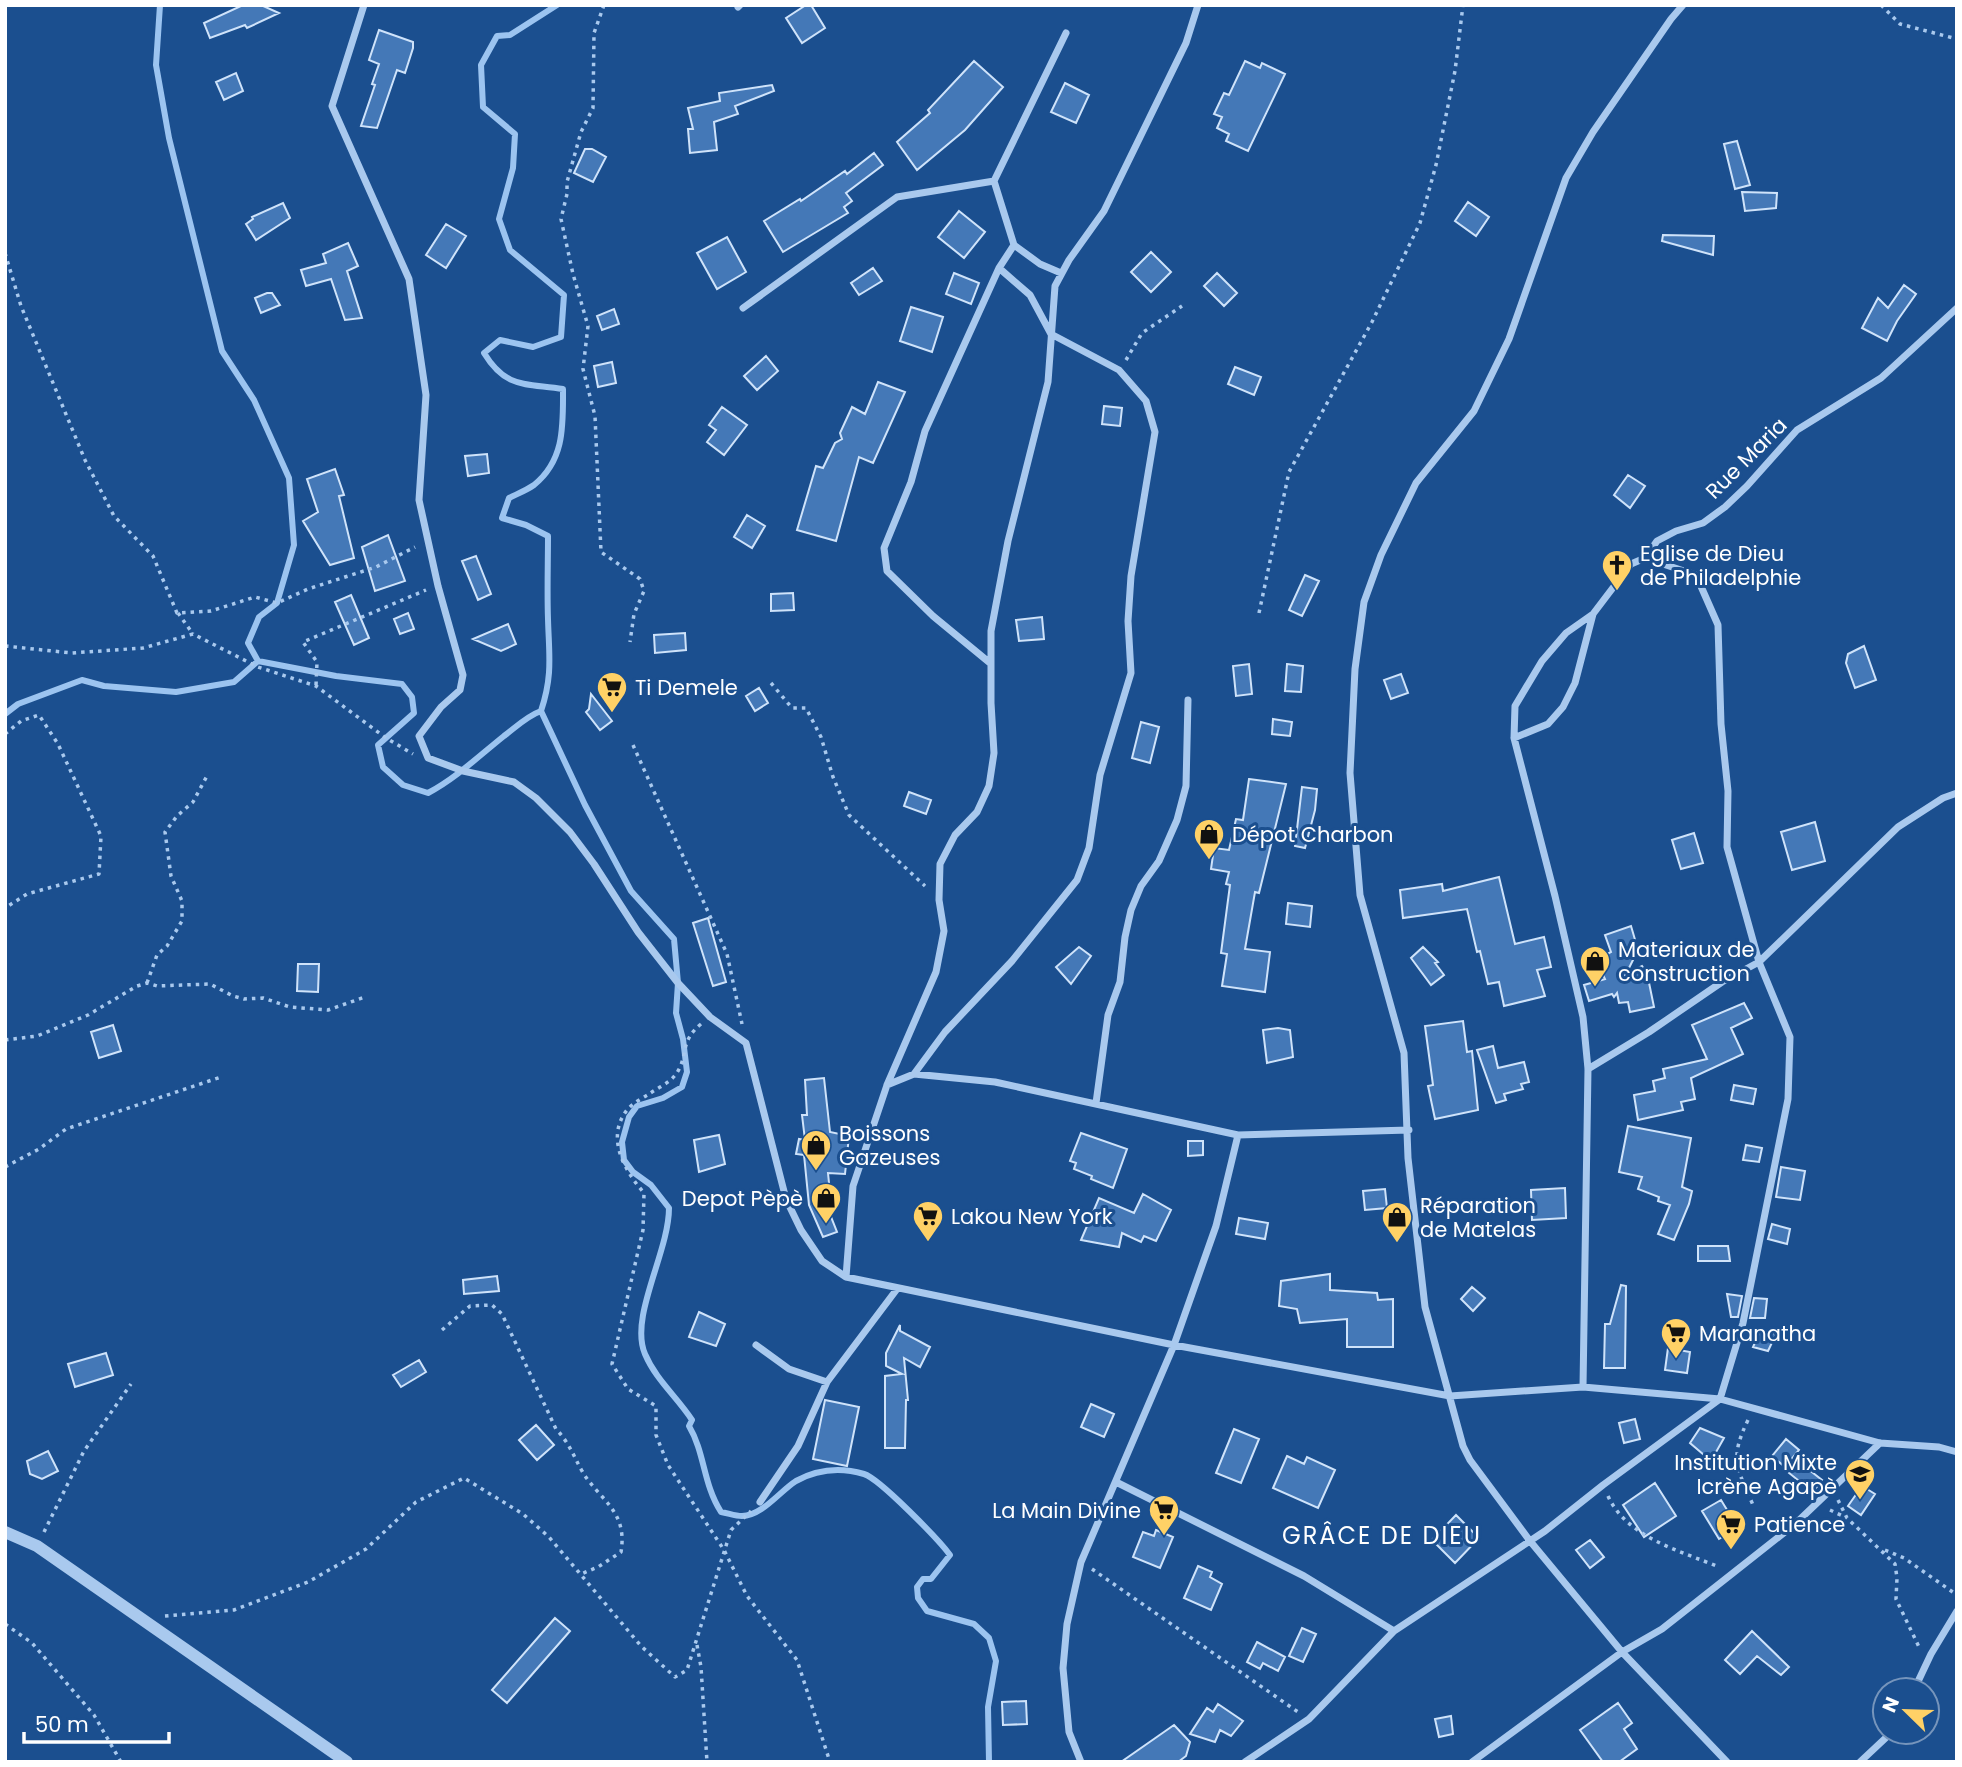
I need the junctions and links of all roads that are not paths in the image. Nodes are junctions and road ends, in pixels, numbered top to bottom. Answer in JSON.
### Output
{"nodes":[{"id":1,"x":364,"y":5,"type":"edge"},
{"id":2,"x":1198,"y":5,"type":"edge"},
{"id":3,"x":1683,"y":5,"type":"edge"},
{"id":4,"x":1066,"y":33,"type":"dead end"},
{"id":5,"x":994,"y":181,"type":"junction"},
{"id":6,"x":1014,"y":245,"type":"junction"},
{"id":7,"x":999,"y":268,"type":"junction"},
{"id":8,"x":1061,"y":273,"type":"junction"},
{"id":9,"x":743,"y":308,"type":"dead end"},
{"id":10,"x":1957,"y":308,"type":"edge"},
{"id":11,"x":1051,"y":334,"type":"junction"},
{"id":12,"x":1645,"y":558,"type":"junction"},
{"id":13,"x":1593,"y":614,"type":"junction"},
{"id":14,"x":990,"y":663,"type":"junction"},
{"id":15,"x":1188,"y":700,"type":"dead end"},
{"id":16,"x":1514,"y":738,"type":"junction"},
{"id":17,"x":1957,"y":793,"type":"edge"},
{"id":18,"x":1759,"y":962,"type":"junction"},
{"id":19,"x":1588,"y":1069,"type":"junction"},
{"id":20,"x":914,"y":1074,"type":"junction"},
{"id":21,"x":887,"y":1085,"type":"junction"},
{"id":22,"x":1096,"y":1103,"type":"junction"},
{"id":23,"x":1409,"y":1130,"type":"junction"},
{"id":24,"x":1238,"y":1135,"type":"junction"},
{"id":25,"x":846,"y":1277,"type":"junction"},
{"id":26,"x":897,"y":1289,"type":"junction"},
{"id":27,"x":756,"y":1345,"type":"dead end"},
{"id":28,"x":1174,"y":1345,"type":"junction"},
{"id":29,"x":827,"y":1382,"type":"junction"},
{"id":30,"x":1583,"y":1387,"type":"junction"},
{"id":31,"x":1450,"y":1396,"type":"junction"},
{"id":32,"x":1720,"y":1399,"type":"junction"},
{"id":33,"x":1880,"y":1443,"type":"junction"},
{"id":34,"x":1957,"y":1452,"type":"edge"},
{"id":35,"x":1116,"y":1482,"type":"junction"},
{"id":36,"x":760,"y":1502,"type":"road end"},
{"id":37,"x":5,"y":1532,"type":"edge"},
{"id":38,"x":1530,"y":1541,"type":"junction"},
{"id":39,"x":1957,"y":1611,"type":"edge"},
{"id":40,"x":1394,"y":1631,"type":"junction"},
{"id":41,"x":1622,"y":1652,"type":"junction"},
{"id":42,"x":1920,"y":1676,"type":"edge"},
{"id":43,"x":1877,"y":1746,"type":"edge"},
{"id":44,"x":346,"y":1762,"type":"edge"},
{"id":45,"x":1081,"y":1762,"type":"edge"},
{"id":46,"x":1245,"y":1762,"type":"edge"},
{"id":47,"x":1472,"y":1762,"type":"edge"},
{"id":48,"x":1727,"y":1762,"type":"edge"},
{"id":49,"x":1860,"y":1762,"type":"edge"}],
"edges":[{"from":1,"to":25,"type":"street"},
{"from":2,"to":8,"type":"street"},
{"from":3,"to":23,"type":"street"},
{"from":4,"to":5,"type":"street"},
{"from":5,"to":6,"type":"street"},
{"from":5,"to":9,"type":"street"},
{"from":6,"to":7,"type":"street"},
{"from":6,"to":8,"type":"street"},
{"from":7,"to":11,"type":"street"},
{"from":7,"to":14,"type":"street"},
{"from":8,"to":11,"type":"street"},
{"from":10,"to":12,"type":"street","name":"Rue Maria"},
{"from":11,"to":14,"type":"street"},
{"from":11,"to":20,"type":"street"},
{"from":12,"to":13,"type":"street","name":"Rue Maria"},
{"from":12,"to":18,"type":"street"},
{"from":13,"to":16,"type":"street"},
{"from":13,"to":16,"type":"street","name":"Rue Maria"},
{"from":14,"to":21,"type":"street"},
{"from":15,"to":22,"type":"street"},
{"from":16,"to":19,"type":"street"},
{"from":17,"to":18,"type":"street"},
{"from":18,"to":19,"type":"street"},
{"from":18,"to":32,"type":"street"},
{"from":19,"to":30,"type":"street"},
{"from":20,"to":21,"type":"street"},
{"from":20,"to":22,"type":"street"},
{"from":21,"to":25,"type":"street"},
{"from":22,"to":24,"type":"street"},
{"from":23,"to":24,"type":"street"},
{"from":23,"to":31,"type":"street"},
{"from":24,"to":28,"type":"street"},
{"from":25,"to":26,"type":"street"},
{"from":26,"to":28,"type":"street"},
{"from":26,"to":29,"type":"street"},
{"from":27,"to":29,"type":"street"},
{"from":28,"to":31,"type":"street"},
{"from":28,"to":35,"type":"street"},
{"from":29,"to":36,"type":"street"},
{"from":30,"to":31,"type":"street"},
{"from":30,"to":32,"type":"street"},
{"from":31,"to":38,"type":"street"},
{"from":32,"to":33,"type":"street"},
{"from":32,"to":38,"type":"street"},
{"from":33,"to":34,"type":"street"},
{"from":33,"to":41,"type":"street"},
{"from":35,"to":40,"type":"street"},
{"from":35,"to":45,"type":"street"},
{"from":37,"to":44,"type":"street"},
{"from":38,"to":40,"type":"street"},
{"from":38,"to":41,"type":"street"},
{"from":39,"to":42,"type":"street"},
{"from":40,"to":46,"type":"street"},
{"from":41,"to":47,"type":"street"},
{"from":41,"to":48,"type":"street"},
{"from":43,"to":49,"type":"street"}]}
